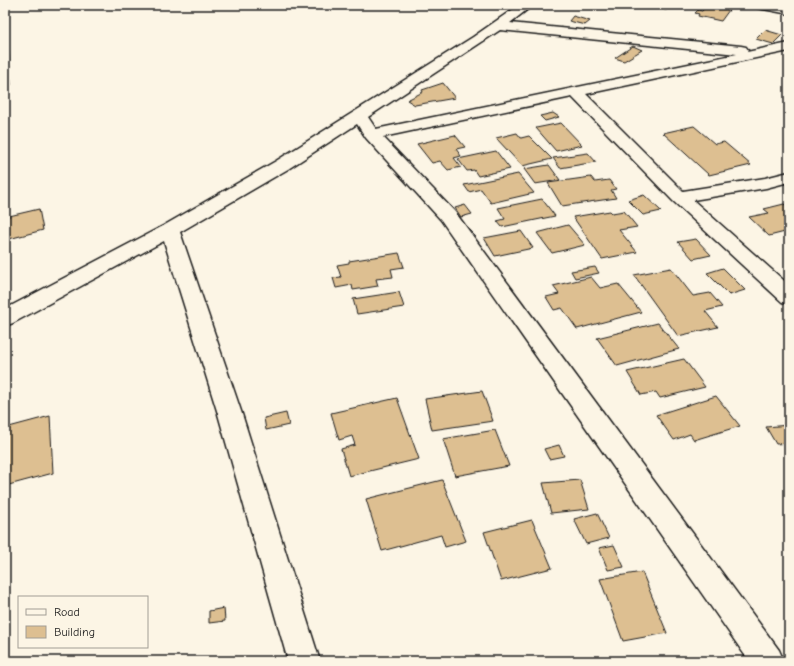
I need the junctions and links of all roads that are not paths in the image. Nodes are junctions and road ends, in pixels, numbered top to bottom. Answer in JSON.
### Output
{"nodes":[{"id":1,"x":527,"y":5,"type":"edge"},
{"id":2,"x":762,"y":5,"type":"edge"},
{"id":3,"x":789,"y":10,"type":"edge"},
{"id":4,"x":497,"y":26,"type":"junction"},
{"id":5,"x":789,"y":47,"type":"edge"},
{"id":6,"x":762,"y":52,"type":"junction"},
{"id":7,"x":576,"y":93,"type":"junction"},
{"id":8,"x":359,"y":116,"type":"junction"},
{"id":9,"x":372,"y":135,"type":"junction"},
{"id":10,"x":789,"y":177,"type":"edge"},
{"id":11,"x":679,"y":197,"type":"junction"},
{"id":12,"x":170,"y":230,"type":"junction"},
{"id":13,"x":789,"y":297,"type":"edge"},
{"id":14,"x":5,"y":318,"type":"edge"},
{"id":15,"x":304,"y":661,"type":"edge"},
{"id":16,"x":768,"y":661,"type":"edge"}],
"edges":[{"from":1,"to":4,"type":"street"},
{"from":2,"to":3,"type":"street"},
{"from":4,"to":6,"type":"street"},
{"from":4,"to":8,"type":"street"},
{"from":5,"to":6,"type":"street"},
{"from":6,"to":7,"type":"street"},
{"from":7,"to":9,"type":"street"},
{"from":7,"to":11,"type":"street"},
{"from":8,"to":9,"type":"street"},
{"from":8,"to":12,"type":"street"},
{"from":9,"to":16,"type":"street"},
{"from":10,"to":11,"type":"street"},
{"from":11,"to":13,"type":"street"},
{"from":12,"to":14,"type":"street"},
{"from":12,"to":15,"type":"street"}]}
